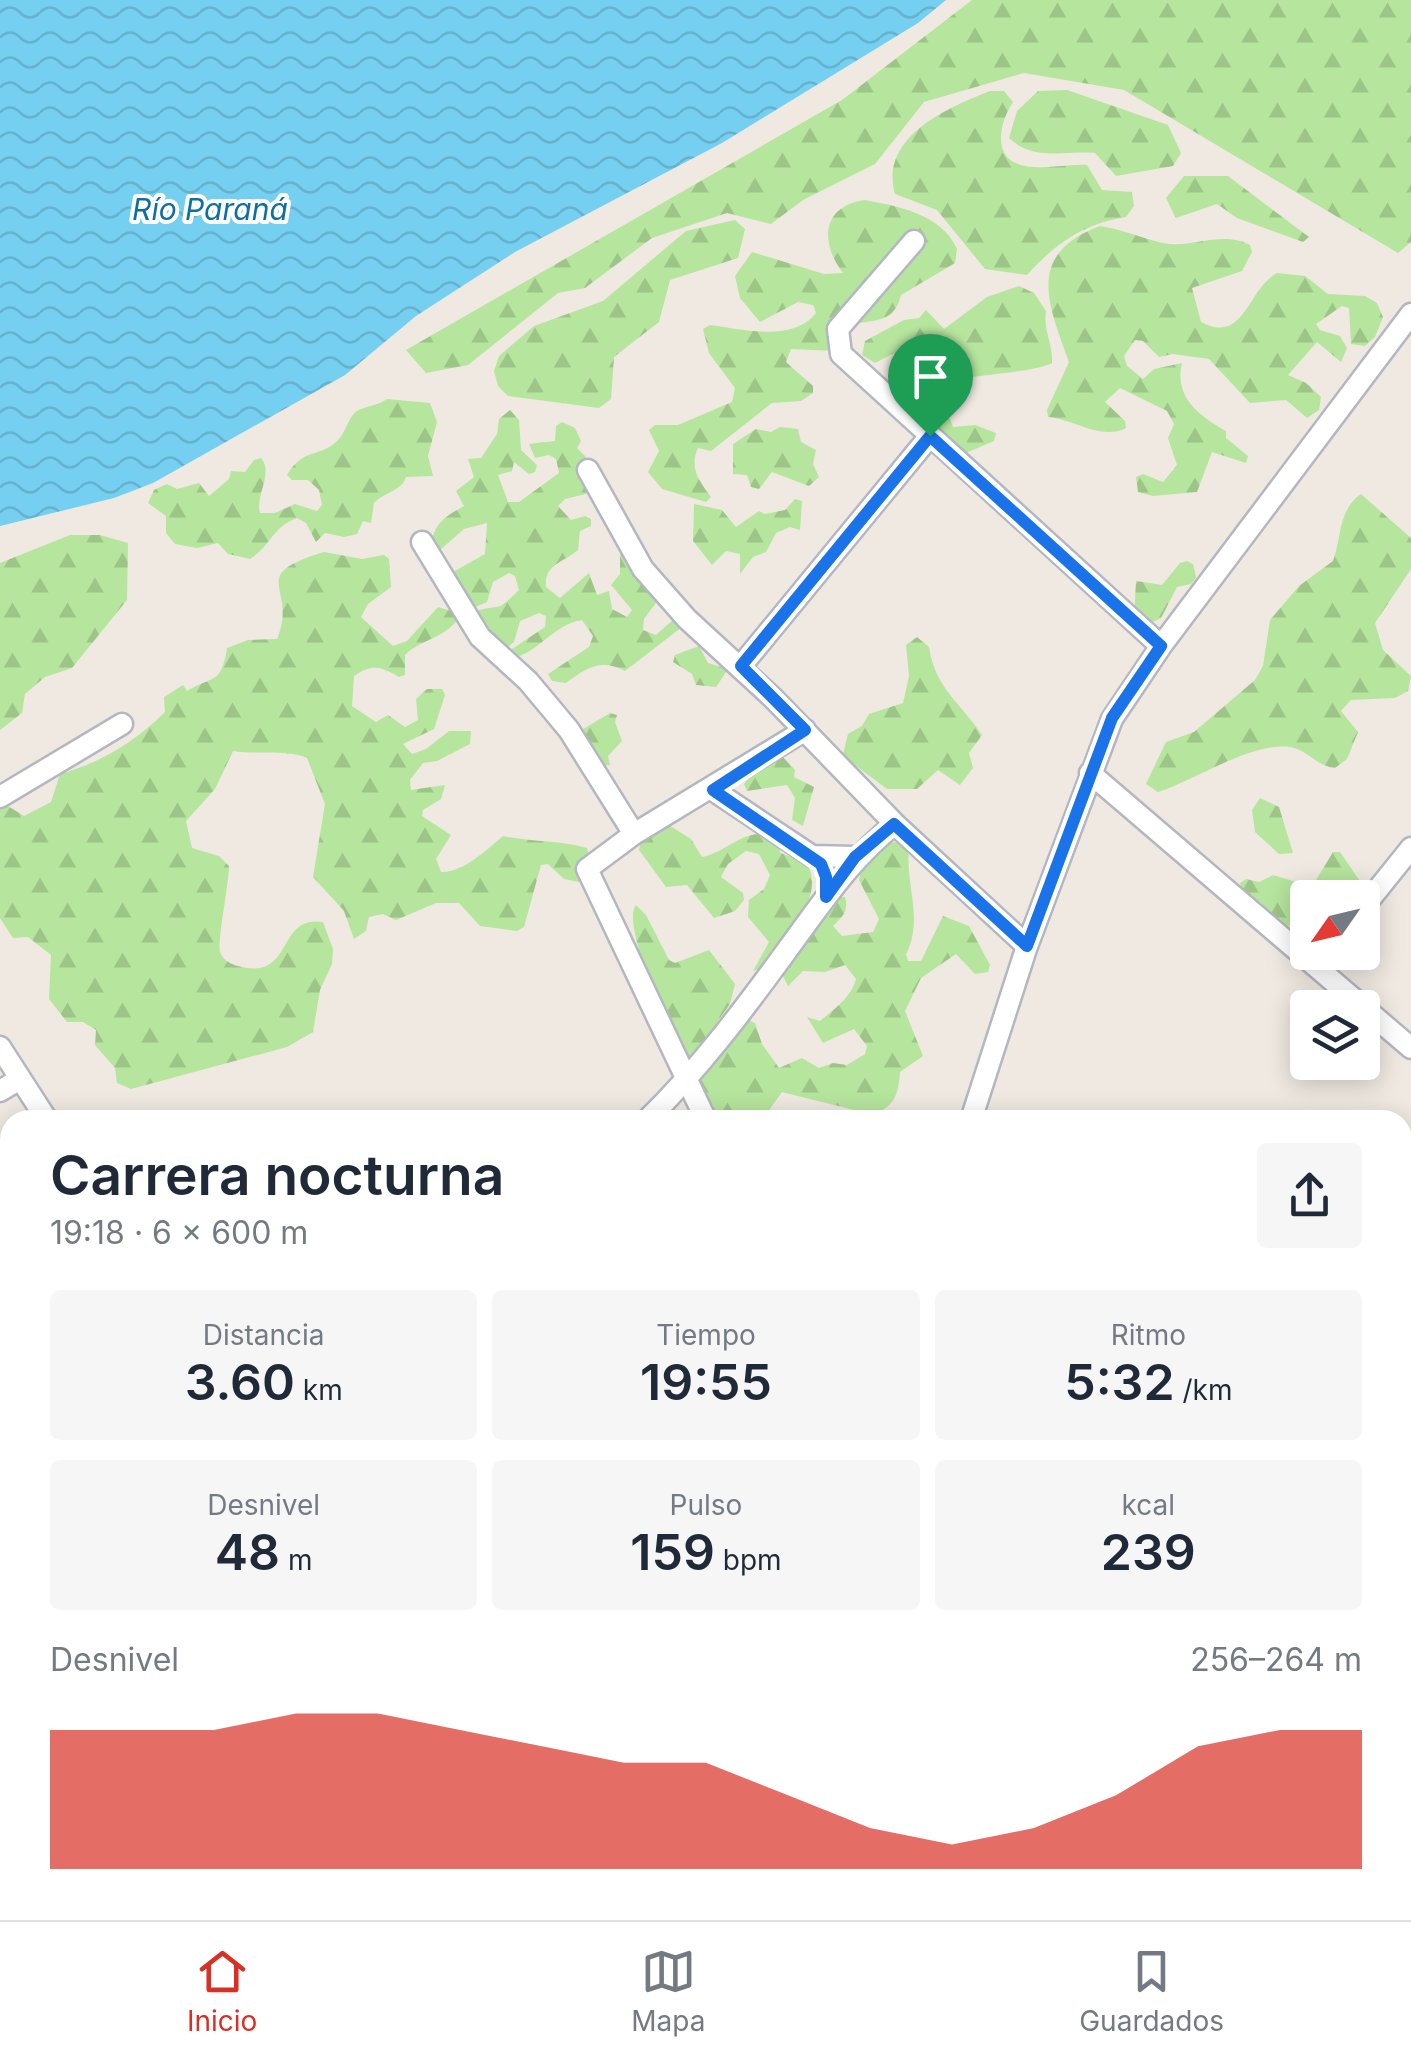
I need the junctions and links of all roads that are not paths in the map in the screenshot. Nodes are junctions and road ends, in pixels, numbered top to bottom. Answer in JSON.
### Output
{"nodes":[{"id":1,"x":914,"y":241,"type":"dead end"},
{"id":2,"x":1411,"y":314,"type":"edge"},
{"id":3,"x":930,"y":436,"type":"junction"},
{"id":4,"x":588,"y":470,"type":"dead end"},
{"id":5,"x":422,"y":542,"type":"dead end"},
{"id":6,"x":1161,"y":646,"type":"junction"},
{"id":7,"x":741,"y":666,"type":"junction"},
{"id":8,"x":122,"y":724,"type":"dead end"},
{"id":9,"x":805,"y":730,"type":"junction"},
{"id":10,"x":1090,"y":773,"type":"junction"},
{"id":11,"x":713,"y":790,"type":"junction"},
{"id":12,"x":0,"y":797,"type":"edge"},
{"id":13,"x":894,"y":824,"type":"junction"},
{"id":14,"x":634,"y":834,"type":"junction"},
{"id":15,"x":1411,"y":848,"type":"edge"},
{"id":16,"x":812,"y":856,"type":"junction"},
{"id":17,"x":855,"y":857,"type":"junction"},
{"id":18,"x":1380,"y":886,"type":"edge"},
{"id":19,"x":826,"y":897,"type":"junction"},
{"id":20,"x":1290,"y":934,"type":"edge"},
{"id":21,"x":1027,"y":946,"type":"junction"},
{"id":22,"x":1332,"y":970,"type":"edge"},
{"id":23,"x":0,"y":1046,"type":"edge"},
{"id":24,"x":1411,"y":1048,"type":"edge"},
{"id":25,"x":20,"y":1079,"type":"junction"},
{"id":26,"x":685,"y":1082,"type":"junction"},
{"id":27,"x":0,"y":1091,"type":"edge"},
{"id":28,"x":40,"y":1110,"type":"edge"},
{"id":29,"x":657,"y":1110,"type":"edge"},
{"id":30,"x":700,"y":1110,"type":"edge"},
{"id":31,"x":974,"y":1110,"type":"edge"}],
"edges":[{"from":1,"to":3,"type":"street"},
{"from":2,"to":6,"type":"street"},
{"from":3,"to":6,"type":"street"},
{"from":3,"to":7,"type":"street"},
{"from":4,"to":7,"type":"street"},
{"from":5,"to":14,"type":"street"},
{"from":6,"to":10,"type":"street"},
{"from":7,"to":9,"type":"street"},
{"from":8,"to":12,"type":"street"},
{"from":9,"to":11,"type":"street"},
{"from":9,"to":13,"type":"street"},
{"from":10,"to":20,"type":"street"},
{"from":10,"to":21,"type":"street"},
{"from":11,"to":14,"type":"street"},
{"from":11,"to":16,"type":"street"},
{"from":13,"to":17,"type":"street"},
{"from":13,"to":21,"type":"street"},
{"from":14,"to":26,"type":"street"},
{"from":15,"to":18,"type":"street"},
{"from":16,"to":17,"type":"street"},
{"from":16,"to":19,"type":"street"},
{"from":17,"to":19,"type":"street"},
{"from":19,"to":26,"type":"street"},
{"from":21,"to":31,"type":"street"},
{"from":22,"to":24,"type":"street"},
{"from":23,"to":25,"type":"street"},
{"from":25,"to":27,"type":"street"},
{"from":25,"to":28,"type":"street"},
{"from":26,"to":29,"type":"street"},
{"from":26,"to":30,"type":"street"}]}
